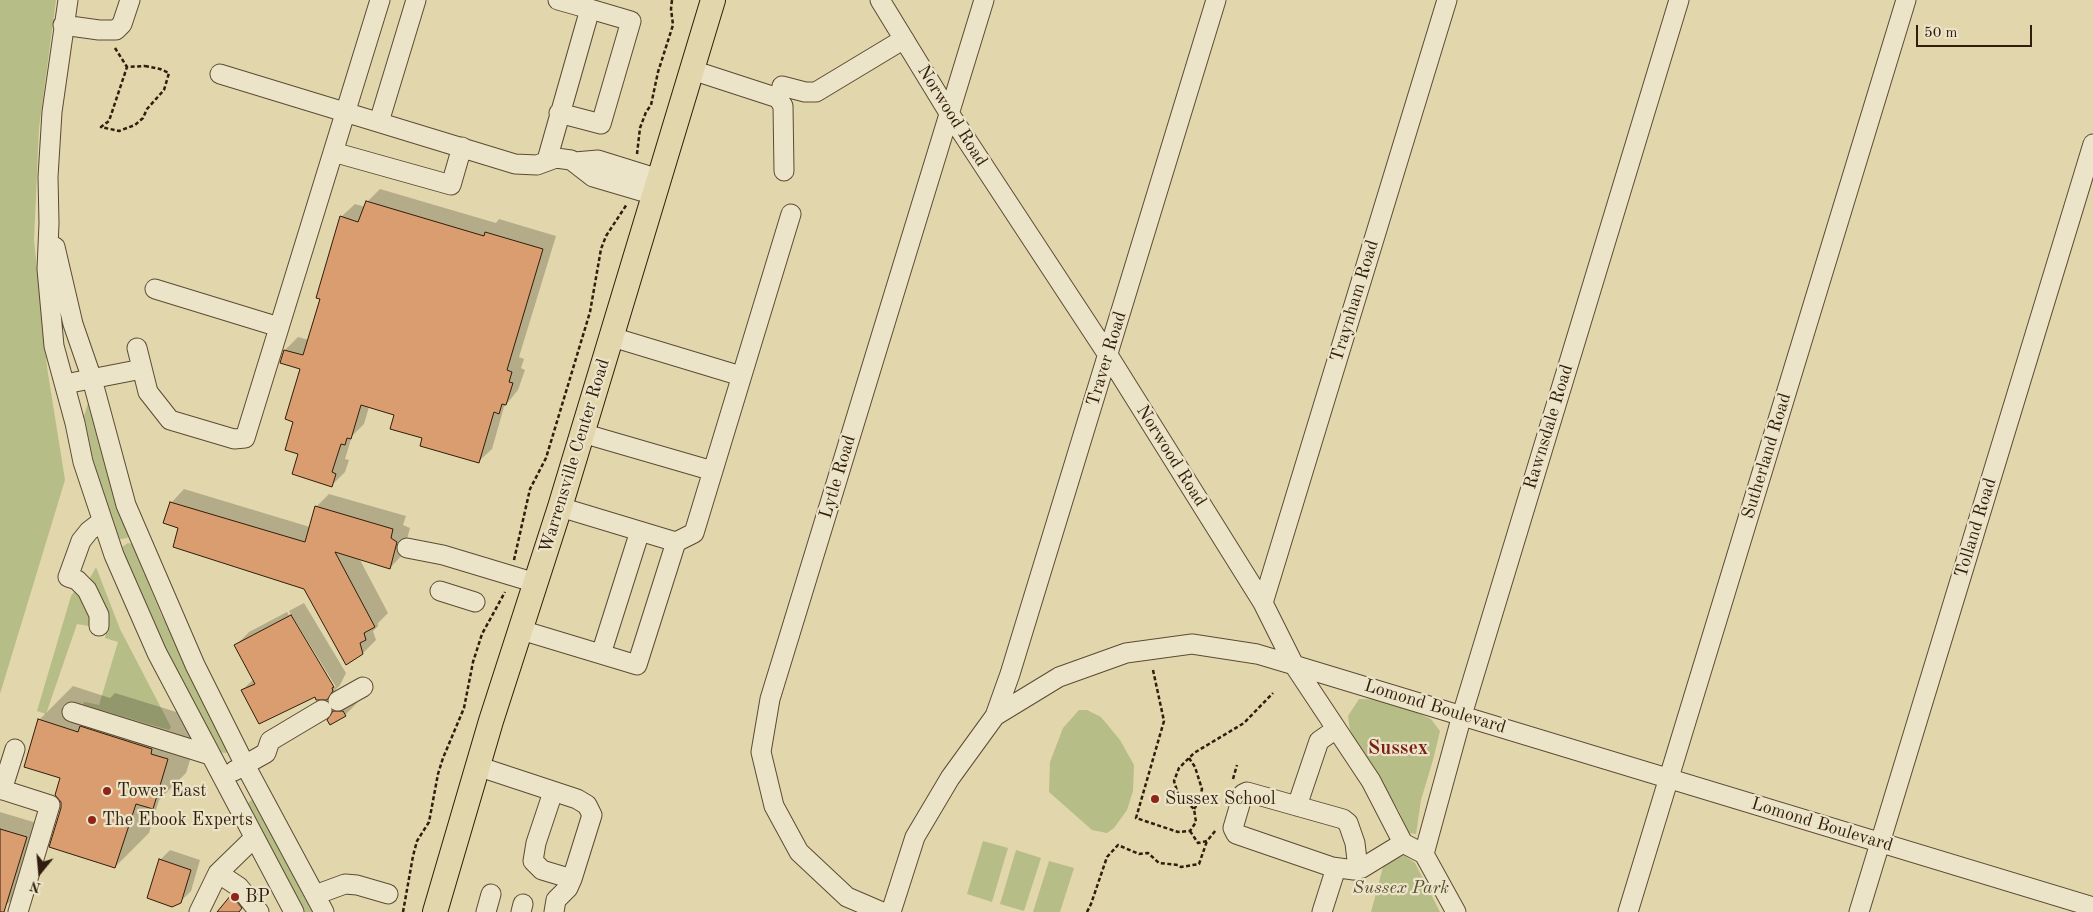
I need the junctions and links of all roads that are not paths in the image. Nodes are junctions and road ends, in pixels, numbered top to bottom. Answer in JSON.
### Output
{"nodes":[{"id":1,"x":68,"y":0,"type":"edge"},
{"id":2,"x":130,"y":0,"type":"edge"},
{"id":3,"x":380,"y":0,"type":"edge"},
{"id":4,"x":416,"y":0,"type":"edge"},
{"id":5,"x":558,"y":0,"type":"edge"},
{"id":6,"x":713,"y":0,"type":"edge"},
{"id":7,"x":880,"y":0,"type":"edge"},
{"id":8,"x":984,"y":0,"type":"edge"},
{"id":9,"x":1216,"y":0,"type":"edge"},
{"id":10,"x":1447,"y":0,"type":"edge"},
{"id":11,"x":1679,"y":0,"type":"edge"},
{"id":12,"x":1906,"y":0,"type":"edge"},
{"id":13,"x":590,"y":9,"type":"junction"},
{"id":14,"x":63,"y":25,"type":"junction"},
{"id":15,"x":904,"y":39,"type":"junction"},
{"id":16,"x":692,"y":70,"type":"junction"},
{"id":17,"x":220,"y":74,"type":"dead end"},
{"id":18,"x":782,"y":86,"type":"dead end"},
{"id":19,"x":345,"y":112,"type":"junction"},
{"id":20,"x":559,"y":114,"type":"junction"},
{"id":21,"x":949,"y":114,"type":"junction"},
{"id":22,"x":379,"y":122,"type":"junction"},
{"id":23,"x":2093,"y":144,"type":"edge"},
{"id":24,"x":462,"y":148,"type":"junction"},
{"id":25,"x":333,"y":152,"type":"junction"},
{"id":26,"x":547,"y":160,"type":"junction"},
{"id":27,"x":784,"y":171,"type":"dead end"},
{"id":28,"x":657,"y":187,"type":"junction"},
{"id":29,"x":791,"y":214,"type":"dead end"},
{"id":30,"x":49,"y":223,"type":"junction"},
{"id":31,"x":155,"y":289,"type":"dead end"},
{"id":32,"x":279,"y":327,"type":"junction"},
{"id":33,"x":612,"y":337,"type":"junction"},
{"id":34,"x":137,"y":348,"type":"dead end"},
{"id":35,"x":1108,"y":355,"type":"junction"},
{"id":36,"x":142,"y":369,"type":"junction"},
{"id":37,"x":741,"y":376,"type":"junction"},
{"id":38,"x":92,"y":379,"type":"junction"},
{"id":39,"x":65,"y":384,"type":"junction"},
{"id":40,"x":582,"y":434,"type":"junction"},
{"id":41,"x":713,"y":471,"type":"junction"},
{"id":42,"x":560,"y":507,"type":"junction"},
{"id":43,"x":102,"y":521,"type":"junction"},
{"id":44,"x":640,"y":532,"type":"junction"},
{"id":45,"x":676,"y":542,"type":"junction"},
{"id":46,"x":407,"y":548,"type":"dead end"},
{"id":47,"x":536,"y":583,"type":"junction"},
{"id":48,"x":440,"y":591,"type":"dead end"},
{"id":49,"x":475,"y":602,"type":"dead end"},
{"id":50,"x":1263,"y":603,"type":"junction"},
{"id":51,"x":99,"y":626,"type":"dead end"},
{"id":52,"x":521,"y":630,"type":"junction"},
{"id":53,"x":601,"y":654,"type":"junction"},
{"id":54,"x":1294,"y":665,"type":"junction"},
{"id":55,"x":364,"y":687,"type":"dead end"},
{"id":56,"x":338,"y":701,"type":"dead end"},
{"id":57,"x":322,"y":710,"type":"dead end"},
{"id":58,"x":72,"y":712,"type":"dead end"},
{"id":59,"x":995,"y":716,"type":"junction"},
{"id":60,"x":1462,"y":716,"type":"junction"},
{"id":61,"x":1336,"y":729,"type":"junction"},
{"id":62,"x":15,"y":749,"type":"dead end"},
{"id":63,"x":210,"y":755,"type":"junction"},
{"id":64,"x":245,"y":765,"type":"junction"},
{"id":65,"x":477,"y":766,"type":"junction"},
{"id":66,"x":222,"y":778,"type":"junction"},
{"id":67,"x":1669,"y":778,"type":"junction"},
{"id":68,"x":1,"y":789,"type":"edge"},
{"id":69,"x":553,"y":792,"type":"junction"},
{"id":70,"x":1297,"y":806,"type":"junction"},
{"id":71,"x":254,"y":838,"type":"junction"},
{"id":72,"x":1881,"y":842,"type":"junction"},
{"id":73,"x":1403,"y":843,"type":"junction"},
{"id":74,"x":1424,"y":854,"type":"junction"},
{"id":75,"x":1336,"y":868,"type":"junction"},
{"id":76,"x":1358,"y":869,"type":"junction"},
{"id":77,"x":218,"y":873,"type":"junction"},
{"id":78,"x":572,"y":880,"type":"junction"},
{"id":79,"x":388,"y":894,"type":"dead end"},
{"id":80,"x":492,"y":894,"type":"dead end"},
{"id":81,"x":316,"y":895,"type":"junction"},
{"id":82,"x":2093,"y":907,"type":"edge"},
{"id":83,"x":18,"y":912,"type":"edge"},
{"id":84,"x":199,"y":912,"type":"edge"},
{"id":85,"x":259,"y":912,"type":"edge"},
{"id":86,"x":294,"y":912,"type":"edge"},
{"id":87,"x":324,"y":912,"type":"edge"},
{"id":88,"x":434,"y":912,"type":"edge"},
{"id":89,"x":486,"y":912,"type":"edge"},
{"id":90,"x":554,"y":912,"type":"edge"},
{"id":91,"x":882,"y":912,"type":"edge"},
{"id":92,"x":891,"y":912,"type":"edge"},
{"id":93,"x":1322,"y":912,"type":"edge"},
{"id":94,"x":1456,"y":912,"type":"edge"},
{"id":95,"x":1628,"y":912,"type":"edge"},
{"id":96,"x":1858,"y":912,"type":"edge"}],
"edges":[{"from":1,"to":14,"type":"street"},
{"from":2,"to":14,"type":"street"},
{"from":3,"to":19,"type":"street"},
{"from":4,"to":22,"type":"street"},
{"from":5,"to":13,"type":"street"},
{"from":6,"to":16,"type":"main road","name":"Warrensville Center Road"},
{"from":7,"to":15,"type":"street","name":"Norwood Road"},
{"from":8,"to":21,"type":"street","name":"Lytle Road"},
{"from":9,"to":35,"type":"street","name":"Traver Road"},
{"from":10,"to":50,"type":"street","name":"Traynham Road"},
{"from":11,"to":60,"type":"street","name":"Rawnsdale Road"},
{"from":12,"to":67,"type":"street","name":"Sutherland Road"},
{"from":13,"to":20,"type":"street"},
{"from":13,"to":20,"type":"street"},
{"from":14,"to":30,"type":"street"},
{"from":15,"to":18,"type":"street"},
{"from":15,"to":21,"type":"street","name":"Norwood Road"},
{"from":16,"to":27,"type":"street"},
{"from":16,"to":28,"type":"main road","name":"Warrensville Center Road"},
{"from":17,"to":19,"type":"street"},
{"from":19,"to":22,"type":"street"},
{"from":19,"to":25,"type":"street"},
{"from":20,"to":26,"type":"street"},
{"from":21,"to":35,"type":"street","name":"Norwood Road"},
{"from":21,"to":91,"type":"street","name":"Lytle Road"},
{"from":22,"to":24,"type":"street"},
{"from":23,"to":72,"type":"street","name":"Tolland Road"},
{"from":24,"to":25,"type":"street"},
{"from":24,"to":26,"type":"street"},
{"from":25,"to":32,"type":"street"},
{"from":26,"to":28,"type":"street"},
{"from":28,"to":33,"type":"main road","name":"Warrensville Center Road"},
{"from":29,"to":37,"type":"street"},
{"from":30,"to":38,"type":"street"},
{"from":30,"to":39,"type":"street"},
{"from":31,"to":32,"type":"street"},
{"from":32,"to":36,"type":"street"},
{"from":33,"to":37,"type":"street"},
{"from":33,"to":40,"type":"main road","name":"Warrensville Center Road"},
{"from":34,"to":36,"type":"street"},
{"from":35,"to":50,"type":"street","name":"Norwood Road"},
{"from":35,"to":59,"type":"street","name":"Traver Road"},
{"from":36,"to":38,"type":"street"},
{"from":37,"to":41,"type":"street"},
{"from":38,"to":39,"type":"street"},
{"from":38,"to":64,"type":"street"},
{"from":39,"to":43,"type":"street"},
{"from":40,"to":41,"type":"street"},
{"from":40,"to":42,"type":"main road","name":"Warrensville Center Road"},
{"from":41,"to":45,"type":"street"},
{"from":42,"to":44,"type":"street"},
{"from":42,"to":47,"type":"main road","name":"Warrensville Center Road"},
{"from":43,"to":51,"type":"street"},
{"from":43,"to":63,"type":"street"},
{"from":44,"to":45,"type":"street"},
{"from":44,"to":53,"type":"street"},
{"from":45,"to":53,"type":"street"},
{"from":46,"to":47,"type":"street"},
{"from":47,"to":52,"type":"main road","name":"Warrensville Center Road"},
{"from":48,"to":49,"type":"street"},
{"from":50,"to":54,"type":"street","name":"Norwood Road"},
{"from":52,"to":53,"type":"street"},
{"from":52,"to":65,"type":"main road","name":"Warrensville Center Road"},
{"from":54,"to":59,"type":"street","name":"Lomond Boulevard"},
{"from":54,"to":60,"type":"street","name":"Lomond Boulevard"},
{"from":54,"to":61,"type":"street","name":"Norwood Road"},
{"from":55,"to":56,"type":"street"},
{"from":57,"to":64,"type":"street"},
{"from":58,"to":63,"type":"street"},
{"from":59,"to":92,"type":"street","name":"Lomond Boulevard"},
{"from":60,"to":67,"type":"street","name":"Lomond Boulevard"},
{"from":60,"to":74,"type":"street","name":"Rawnsdale Road"},
{"from":61,"to":70,"type":"street"},
{"from":61,"to":73,"type":"street","name":"Norwood Road"},
{"from":62,"to":68,"type":"street"},
{"from":63,"to":66,"type":"street"},
{"from":64,"to":66,"type":"street"},
{"from":64,"to":81,"type":"street"},
{"from":65,"to":69,"type":"street"},
{"from":65,"to":88,"type":"main road","name":"Warrensville Center Road"},
{"from":66,"to":71,"type":"street"},
{"from":67,"to":72,"type":"street","name":"Lomond Boulevard"},
{"from":67,"to":95,"type":"street","name":"Sutherland Road"},
{"from":68,"to":83,"type":"street"},
{"from":69,"to":78,"type":"street"},
{"from":69,"to":78,"type":"street"},
{"from":70,"to":75,"type":"street"},
{"from":70,"to":76,"type":"street"},
{"from":71,"to":77,"type":"street"},
{"from":71,"to":86,"type":"street"},
{"from":72,"to":82,"type":"street","name":"Lomond Boulevard"},
{"from":72,"to":96,"type":"street","name":"Tolland Road"},
{"from":73,"to":74,"type":"street"},
{"from":73,"to":76,"type":"street"},
{"from":74,"to":94,"type":"street"},
{"from":75,"to":76,"type":"street"},
{"from":75,"to":93,"type":"street"},
{"from":77,"to":84,"type":"street"},
{"from":77,"to":85,"type":"street"},
{"from":78,"to":90,"type":"street"},
{"from":79,"to":81,"type":"street"},
{"from":80,"to":89,"type":"street"},
{"from":81,"to":87,"type":"street"}]}
